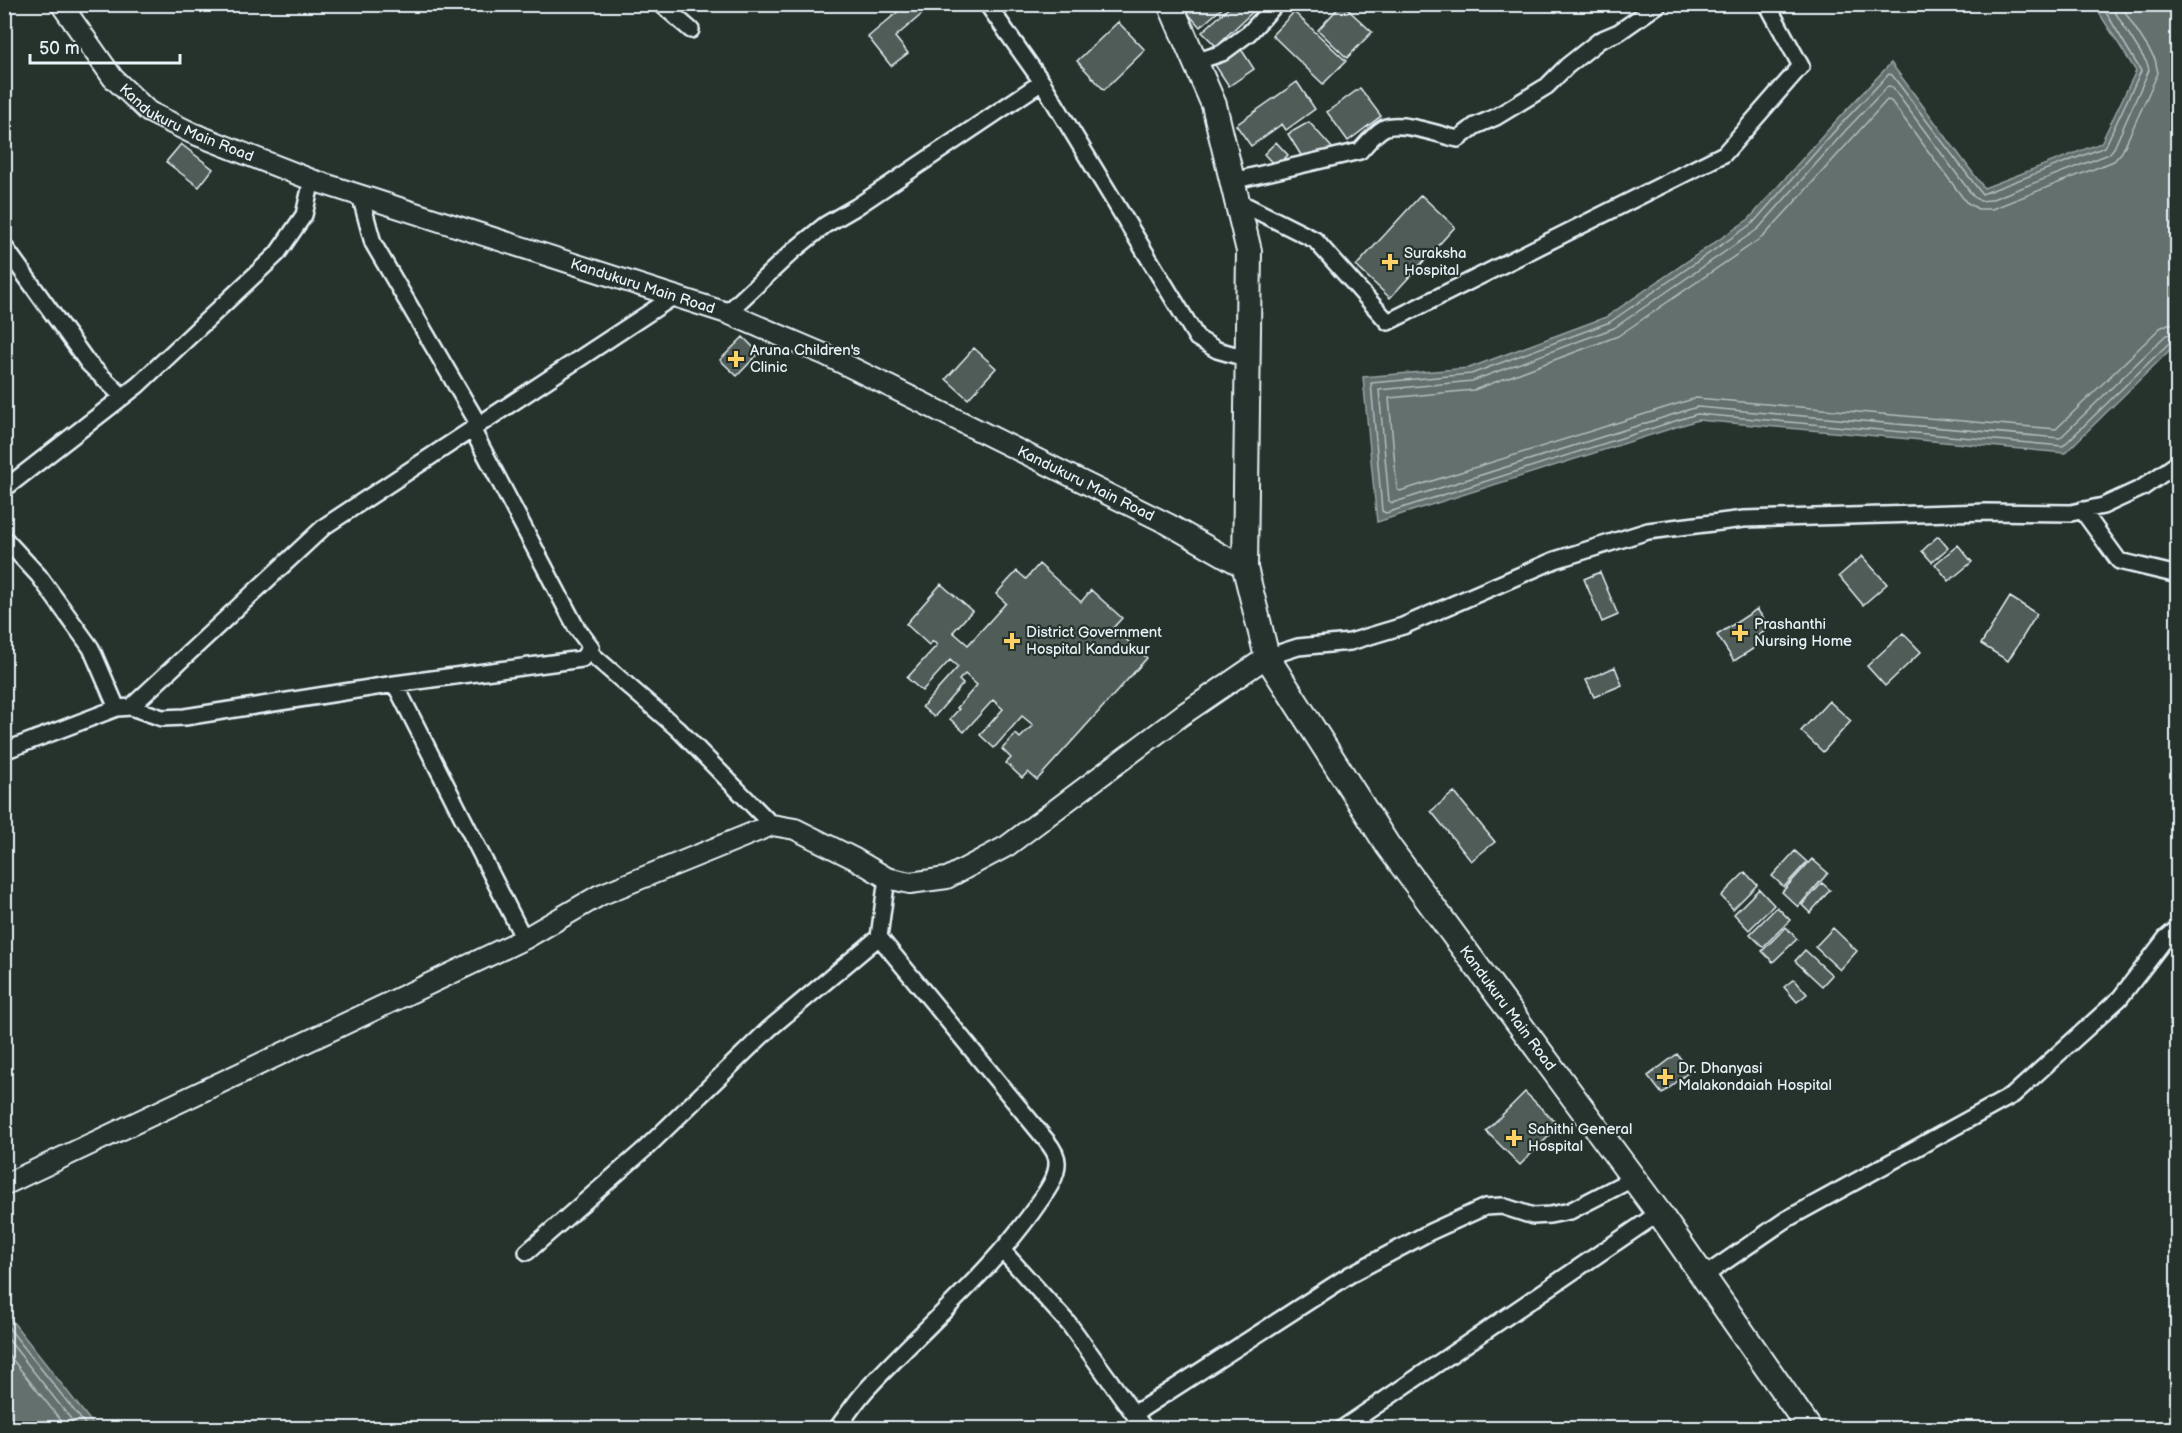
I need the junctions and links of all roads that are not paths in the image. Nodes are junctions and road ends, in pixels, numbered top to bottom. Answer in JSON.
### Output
{"nodes":[{"id":1,"x":61,"y":4,"type":"edge"},
{"id":2,"x":661,"y":4,"type":"edge"},
{"id":3,"x":987,"y":4,"type":"edge"},
{"id":4,"x":1170,"y":4,"type":"edge"},
{"id":5,"x":1276,"y":4,"type":"edge"},
{"id":6,"x":1659,"y":4,"type":"edge"},
{"id":7,"x":1767,"y":4,"type":"edge"},
{"id":8,"x":691,"y":30,"type":"dead end"},
{"id":9,"x":1195,"y":62,"type":"junction"},
{"id":10,"x":1042,"y":82,"type":"junction"},
{"id":11,"x":312,"y":180,"type":"junction"},
{"id":12,"x":1235,"y":191,"type":"junction"},
{"id":13,"x":360,"y":195,"type":"junction"},
{"id":14,"x":4,"y":246,"type":"edge"},
{"id":15,"x":673,"y":297,"type":"junction"},
{"id":16,"x":727,"y":313,"type":"junction"},
{"id":17,"x":1249,"y":359,"type":"junction"},
{"id":18,"x":123,"y":397,"type":"junction"},
{"id":19,"x":475,"y":427,"type":"junction"},
{"id":20,"x":2178,"y":463,"type":"edge"},
{"id":21,"x":4,"y":489,"type":"edge"},
{"id":22,"x":2082,"y":510,"type":"junction"},
{"id":23,"x":4,"y":538,"type":"edge"},
{"id":24,"x":1245,"y":568,"type":"junction"},
{"id":25,"x":2178,"y":576,"type":"edge"},
{"id":26,"x":588,"y":651,"type":"junction"},
{"id":27,"x":1267,"y":657,"type":"junction"},
{"id":28,"x":394,"y":684,"type":"junction"},
{"id":29,"x":124,"y":707,"type":"junction"},
{"id":30,"x":4,"y":751,"type":"edge"},
{"id":31,"x":772,"y":825,"type":"junction"},
{"id":32,"x":887,"y":878,"type":"junction"},
{"id":33,"x":2178,"y":928,"type":"edge"},
{"id":34,"x":879,"y":937,"type":"junction"},
{"id":35,"x":524,"y":939,"type":"junction"},
{"id":36,"x":1632,"y":1179,"type":"junction"},
{"id":37,"x":4,"y":1185,"type":"edge"},
{"id":38,"x":1659,"y":1214,"type":"junction"},
{"id":39,"x":1002,"y":1250,"type":"junction"},
{"id":40,"x":526,"y":1252,"type":"dead end"},
{"id":41,"x":1704,"y":1276,"type":"junction"},
{"id":42,"x":1134,"y":1414,"type":"junction"},
{"id":43,"x":837,"y":1428,"type":"edge"},
{"id":44,"x":1144,"y":1428,"type":"edge"},
{"id":45,"x":1343,"y":1428,"type":"edge"},
{"id":46,"x":1809,"y":1428,"type":"edge"}],
"edges":[{"from":1,"to":11,"type":"street","name":"Kandukuru Main Road"},
{"from":2,"to":8,"type":"street"},
{"from":3,"to":10,"type":"street"},
{"from":4,"to":9,"type":"main road","name":"Kandukuru Main Road"},
{"from":5,"to":9,"type":"street"},
{"from":6,"to":12,"type":"street"},
{"from":7,"to":12,"type":"street"},
{"from":9,"to":12,"type":"main road","name":"Kandukuru Main Road"},
{"from":10,"to":16,"type":"street"},
{"from":10,"to":17,"type":"street"},
{"from":11,"to":13,"type":"street","name":"Kandukuru Main Road"},
{"from":11,"to":18,"type":"street"},
{"from":12,"to":17,"type":"main road","name":"Kandukuru Main Road"},
{"from":13,"to":15,"type":"street","name":"Kandukuru Main Road"},
{"from":13,"to":19,"type":"street"},
{"from":14,"to":18,"type":"street"},
{"from":15,"to":16,"type":"street","name":"Kandukuru Main Road"},
{"from":15,"to":19,"type":"street"},
{"from":16,"to":24,"type":"street","name":"Kandukuru Main Road"},
{"from":17,"to":24,"type":"main road","name":"Kandukuru Main Road"},
{"from":18,"to":21,"type":"street"},
{"from":19,"to":26,"type":"street"},
{"from":19,"to":29,"type":"street"},
{"from":20,"to":22,"type":"street"},
{"from":22,"to":25,"type":"street"},
{"from":22,"to":27,"type":"street"},
{"from":23,"to":29,"type":"street"},
{"from":24,"to":27,"type":"main road","name":"Kandukuru Main Road"},
{"from":26,"to":28,"type":"street"},
{"from":26,"to":31,"type":"street"},
{"from":27,"to":32,"type":"street"},
{"from":27,"to":36,"type":"main road","name":"Kandukuru Main Road"},
{"from":28,"to":29,"type":"street"},
{"from":28,"to":35,"type":"street"},
{"from":29,"to":30,"type":"street"},
{"from":31,"to":32,"type":"street"},
{"from":31,"to":35,"type":"street"},
{"from":32,"to":34,"type":"street"},
{"from":33,"to":41,"type":"street"},
{"from":34,"to":39,"type":"street"},
{"from":34,"to":40,"type":"street"},
{"from":35,"to":37,"type":"street"},
{"from":36,"to":38,"type":"main road","name":"Kandukuru Main Road"},
{"from":36,"to":42,"type":"street"},
{"from":38,"to":41,"type":"main road","name":"Kandukuru Main Road"},
{"from":38,"to":45,"type":"street"},
{"from":39,"to":42,"type":"street"},
{"from":39,"to":43,"type":"street"},
{"from":41,"to":46,"type":"main road","name":"Kandukuru Main Road"},
{"from":42,"to":44,"type":"street"}]}
